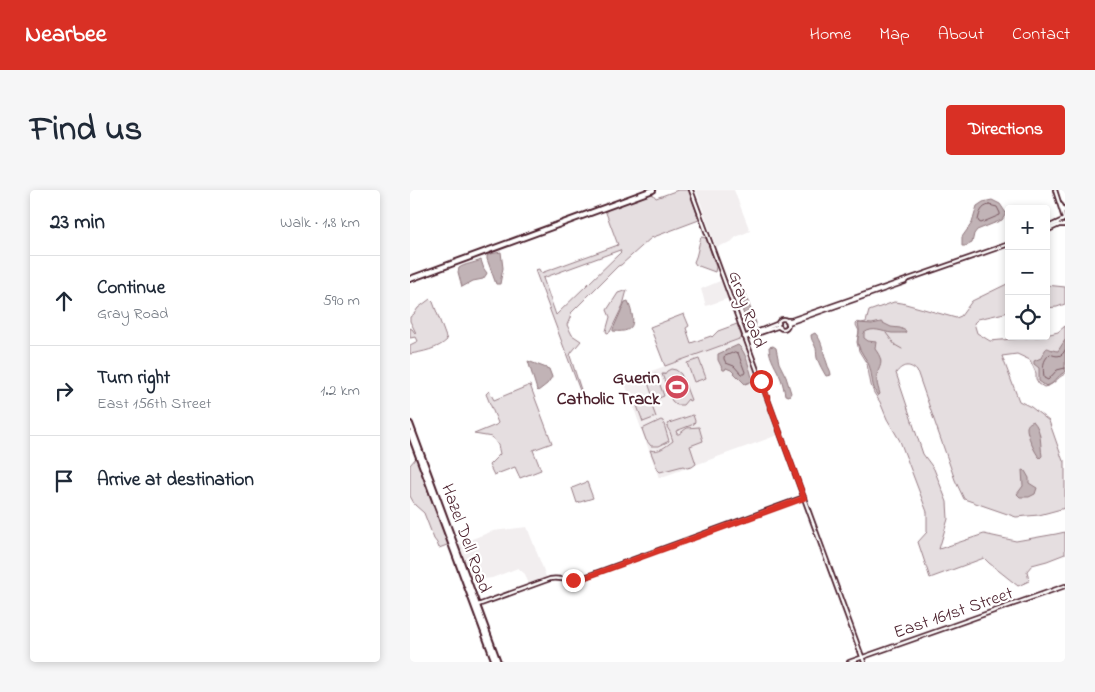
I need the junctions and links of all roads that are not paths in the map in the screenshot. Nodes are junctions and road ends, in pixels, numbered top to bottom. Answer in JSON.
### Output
{"nodes":[{"id":1,"x":646,"y":190,"type":"edge"},
{"id":2,"x":653,"y":190,"type":"edge"},
{"id":3,"x":691,"y":190,"type":"edge"},
{"id":4,"x":1054,"y":190,"type":"edge"},
{"id":5,"x":1057,"y":197,"type":"junction"},
{"id":6,"x":1065,"y":212,"type":"edge"},
{"id":7,"x":1064,"y":219,"type":"edge"},
{"id":8,"x":1065,"y":225,"type":"edge"},
{"id":9,"x":1050,"y":228,"type":"edge"},
{"id":10,"x":1050,"y":228,"type":"edge"},
{"id":11,"x":1005,"y":245,"type":"edge"},
{"id":12,"x":410,"y":278,"type":"edge"},
{"id":13,"x":788,"y":322,"type":"junction"},
{"id":14,"x":779,"y":325,"type":"junction"},
{"id":15,"x":744,"y":337,"type":"junction"},
{"id":16,"x":410,"y":424,"type":"edge"},
{"id":17,"x":410,"y":432,"type":"edge"},
{"id":18,"x":804,"y":498,"type":"junction"},
{"id":19,"x":1065,"y":586,"type":"edge"},
{"id":20,"x":476,"y":606,"type":"junction"},
{"id":21,"x":863,"y":657,"type":"junction"},
{"id":22,"x":496,"y":662,"type":"edge"},
{"id":23,"x":849,"y":662,"type":"edge"},
{"id":24,"x":864,"y":662,"type":"edge"}],
"edges":[{"from":1,"to":12,"type":"main road"},
{"from":2,"to":12,"type":"main road"},
{"from":3,"to":15,"type":"street","name":"Gray Road"},
{"from":4,"to":5,"type":"street"},
{"from":5,"to":6,"type":"street"},
{"from":5,"to":7,"type":"street"},
{"from":7,"to":8,"type":"street"},
{"from":7,"to":9,"type":"street"},
{"from":8,"to":10,"type":"street"},
{"from":11,"to":13,"type":"street"},
{"from":13,"to":14,"type":"street"},
{"from":13,"to":14,"type":"street"},
{"from":14,"to":15,"type":"street"},
{"from":15,"to":18,"type":"street","name":"Gray Road"},
{"from":16,"to":20,"type":"main road","name":"Hazel Dell Road"},
{"from":17,"to":20,"type":"main road","name":"Hazel Dell Road"},
{"from":18,"to":20,"type":"street"},
{"from":18,"to":21,"type":"street","name":"Gray Road"},
{"from":19,"to":21,"type":"street","name":"East 161st Street"},
{"from":20,"to":22,"type":"main road","name":"Hazel Dell Road"},
{"from":21,"to":23,"type":"street","name":"East 161st Street"},
{"from":21,"to":24,"type":"street","name":"Gray Road"}]}
